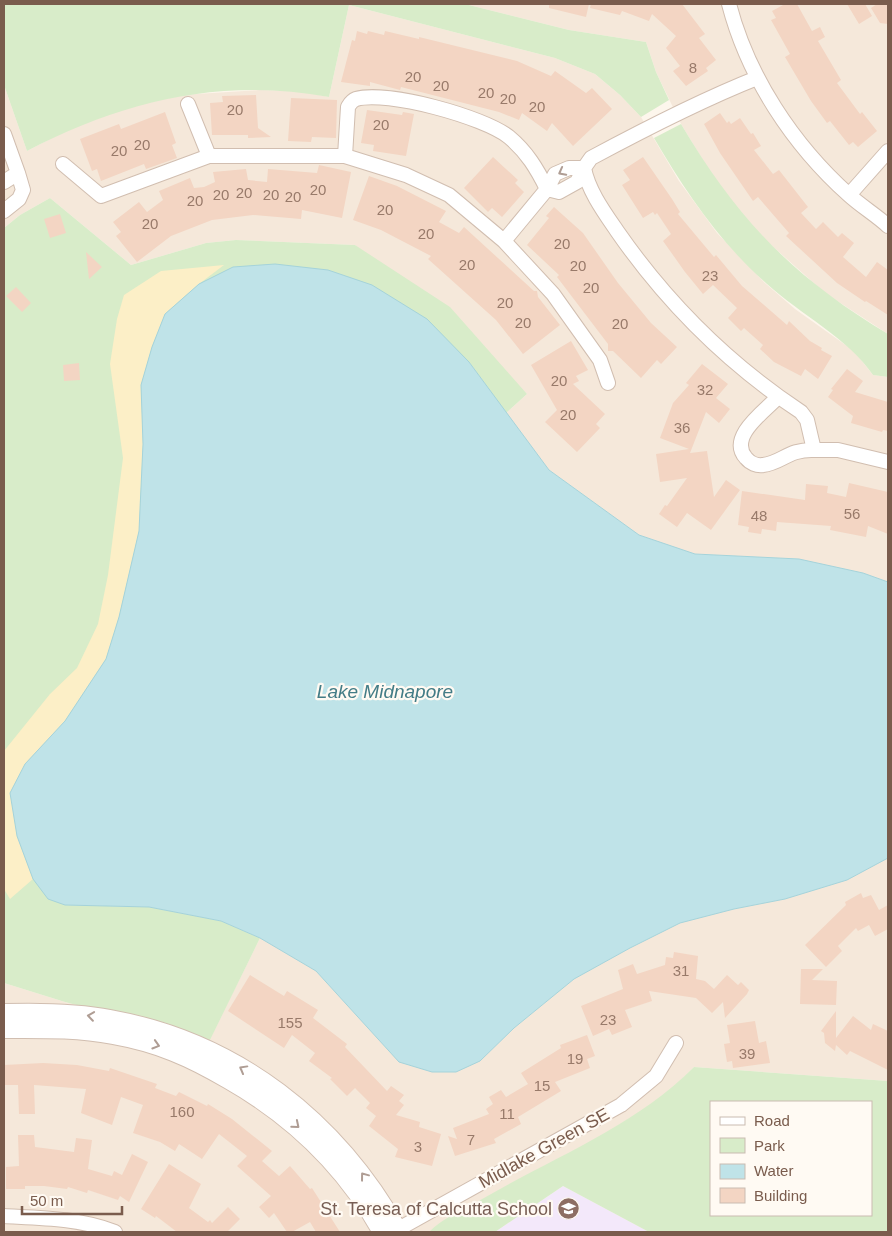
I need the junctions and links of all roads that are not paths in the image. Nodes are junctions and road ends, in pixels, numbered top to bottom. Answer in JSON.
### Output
{"nodes":[{"id":1,"x":729,"y":4,"type":"edge"},
{"id":2,"x":756,"y":78,"type":"junction"},
{"id":3,"x":188,"y":104,"type":"dead end"},
{"id":4,"x":4,"y":134,"type":"edge"},
{"id":5,"x":888,"y":151,"type":"edge"},
{"id":6,"x":209,"y":156,"type":"junction"},
{"id":7,"x":345,"y":156,"type":"junction"},
{"id":8,"x":63,"y":164,"type":"dead end"},
{"id":9,"x":584,"y":168,"type":"junction"},
{"id":10,"x":18,"y":173,"type":"junction"},
{"id":11,"x":4,"y":182,"type":"edge"},
{"id":12,"x":547,"y":189,"type":"junction"},
{"id":13,"x":849,"y":195,"type":"junction"},
{"id":14,"x":4,"y":211,"type":"edge"},
{"id":15,"x":888,"y":226,"type":"edge"},
{"id":16,"x":504,"y":241,"type":"junction"},
{"id":17,"x":608,"y":383,"type":"dead end"},
{"id":18,"x":778,"y":397,"type":"junction"},
{"id":19,"x":814,"y":450,"type":"junction"},
{"id":20,"x":888,"y":462,"type":"edge"},
{"id":21,"x":4,"y":1013,"type":"edge"},
{"id":22,"x":44,"y":1020,"type":"junction"},
{"id":23,"x":4,"y":1029,"type":"edge"},
{"id":24,"x":676,"y":1043,"type":"dead end"},
{"id":25,"x":4,"y":1216,"type":"edge"},
{"id":26,"x":115,"y":1232,"type":"edge"},
{"id":27,"x":393,"y":1232,"type":"edge"}],
"edges":[{"from":1,"to":2,"type":"street"},
{"from":2,"to":9,"type":"street"},
{"from":2,"to":13,"type":"street"},
{"from":3,"to":6,"type":"street"},
{"from":4,"to":10,"type":"street"},
{"from":5,"to":13,"type":"street"},
{"from":6,"to":7,"type":"street"},
{"from":6,"to":8,"type":"street"},
{"from":7,"to":12,"type":"street"},
{"from":7,"to":16,"type":"street"},
{"from":9,"to":12,"type":"street"},
{"from":9,"to":18,"type":"street"},
{"from":10,"to":11,"type":"street"},
{"from":10,"to":14,"type":"street"},
{"from":12,"to":16,"type":"street"},
{"from":13,"to":15,"type":"street"},
{"from":16,"to":17,"type":"street"},
{"from":18,"to":19,"type":"street"},
{"from":18,"to":19,"type":"street"},
{"from":19,"to":20,"type":"street"},
{"from":21,"to":22,"type":"street"},
{"from":22,"to":23,"type":"street"},
{"from":22,"to":27,"type":"street"},
{"from":24,"to":27,"type":"street","name":"Midlake Green SE"},
{"from":25,"to":26,"type":"street"}]}
